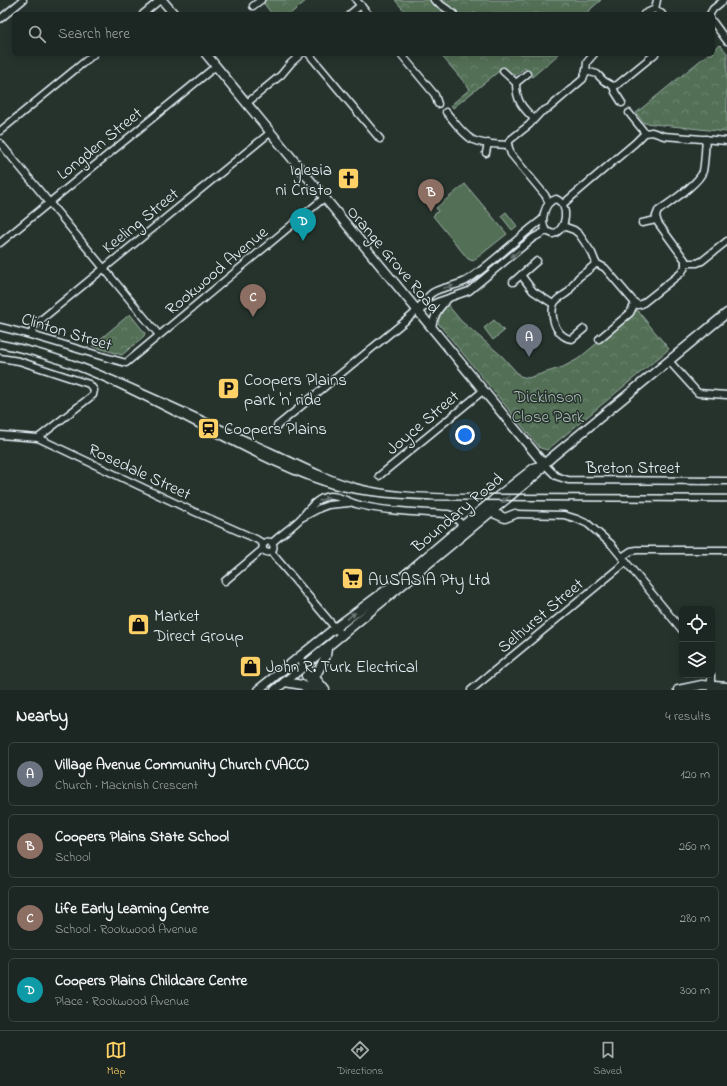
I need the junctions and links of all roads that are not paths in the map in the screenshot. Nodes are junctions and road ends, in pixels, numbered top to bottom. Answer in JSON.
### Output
{"nodes":[{"id":1,"x":23,"y":0,"type":"edge"},
{"id":2,"x":161,"y":0,"type":"edge"},
{"id":3,"x":261,"y":0,"type":"edge"},
{"id":4,"x":434,"y":0,"type":"edge"},
{"id":5,"x":657,"y":0,"type":"edge"},
{"id":6,"x":724,"y":0,"type":"edge"},
{"id":7,"x":359,"y":3,"type":"edge"},
{"id":8,"x":253,"y":6,"type":"dead end"},
{"id":9,"x":655,"y":9,"type":"junction"},
{"id":10,"x":146,"y":12,"type":"edge"},
{"id":11,"x":172,"y":12,"type":"edge"},
{"id":12,"x":352,"y":12,"type":"edge"},
{"id":13,"x":366,"y":12,"type":"edge"},
{"id":14,"x":451,"y":12,"type":"edge"},
{"id":15,"x":648,"y":12,"type":"edge"},
{"id":16,"x":659,"y":12,"type":"edge"},
{"id":17,"x":711,"y":12,"type":"edge"},
{"id":18,"x":0,"y":19,"type":"edge"},
{"id":19,"x":715,"y":25,"type":"edge"},
{"id":20,"x":727,"y":41,"type":"edge"},
{"id":21,"x":92,"y":56,"type":"edge"},
{"id":22,"x":208,"y":56,"type":"edge"},
{"id":23,"x":299,"y":56,"type":"edge"},
{"id":24,"x":311,"y":56,"type":"edge"},
{"id":25,"x":403,"y":56,"type":"edge"},
{"id":26,"x":592,"y":56,"type":"edge"},
{"id":27,"x":653,"y":56,"type":"edge"},
{"id":28,"x":216,"y":66,"type":"junction"},
{"id":29,"x":503,"y":71,"type":"dead end"},
{"id":30,"x":586,"y":71,"type":"junction"},
{"id":31,"x":527,"y":74,"type":"dead end"},
{"id":32,"x":516,"y":83,"type":"junction"},
{"id":33,"x":613,"y":86,"type":"junction"},
{"id":34,"x":247,"y":103,"type":"junction"},
{"id":35,"x":622,"y":103,"type":"dead end"},
{"id":36,"x":438,"y":104,"type":"dead end"},
{"id":37,"x":446,"y":112,"type":"dead end"},
{"id":38,"x":629,"y":113,"type":"dead end"},
{"id":39,"x":534,"y":119,"type":"junction"},
{"id":40,"x":0,"y":131,"type":"edge"},
{"id":41,"x":271,"y":132,"type":"junction"},
{"id":42,"x":645,"y":133,"type":"junction"},
{"id":43,"x":380,"y":139,"type":"dead end"},
{"id":44,"x":706,"y":139,"type":"junction"},
{"id":45,"x":727,"y":141,"type":"edge"},
{"id":46,"x":0,"y":143,"type":"edge"},
{"id":47,"x":488,"y":144,"type":"junction"},
{"id":48,"x":508,"y":145,"type":"junction"},
{"id":49,"x":486,"y":153,"type":"dead end"},
{"id":50,"x":324,"y":198,"type":"junction"},
{"id":51,"x":49,"y":202,"type":"junction"},
{"id":52,"x":548,"y":203,"type":"junction"},
{"id":53,"x":563,"y":204,"type":"junction"},
{"id":54,"x":543,"y":219,"type":"junction"},
{"id":55,"x":656,"y":220,"type":"junction"},
{"id":56,"x":642,"y":223,"type":"dead end"},
{"id":57,"x":564,"y":226,"type":"junction"},
{"id":58,"x":546,"y":231,"type":"junction"},
{"id":59,"x":727,"y":241,"type":"edge"},
{"id":60,"x":0,"y":243,"type":"edge"},
{"id":61,"x":537,"y":261,"type":"dead end"},
{"id":62,"x":596,"y":263,"type":"junction"},
{"id":63,"x":685,"y":263,"type":"junction"},
{"id":64,"x":104,"y":268,"type":"junction"},
{"id":65,"x":521,"y":275,"type":"junction"},
{"id":66,"x":513,"y":282,"type":"dead end"},
{"id":67,"x":448,"y":299,"type":"junction"},
{"id":68,"x":635,"y":303,"type":"junction"},
{"id":69,"x":553,"y":304,"type":"junction"},
{"id":70,"x":418,"y":310,"type":"junction"},
{"id":71,"x":727,"y":313,"type":"edge"},
{"id":72,"x":0,"y":327,"type":"edge"},
{"id":73,"x":432,"y":327,"type":"junction"},
{"id":74,"x":584,"y":329,"type":"dead end"},
{"id":75,"x":32,"y":334,"type":"junction"},
{"id":76,"x":159,"y":335,"type":"junction"},
{"id":77,"x":599,"y":339,"type":"dead end"},
{"id":78,"x":0,"y":358,"type":"edge"},
{"id":79,"x":669,"y":361,"type":"junction"},
{"id":80,"x":126,"y":363,"type":"joint"},
{"id":81,"x":484,"y":390,"type":"junction"},
{"id":82,"x":727,"y":395,"type":"edge"},
{"id":83,"x":278,"y":426,"type":"dead end"},
{"id":84,"x":0,"y":435,"type":"edge"},
{"id":85,"x":38,"y":438,"type":"junction"},
{"id":86,"x":544,"y":464,"type":"junction"},
{"id":87,"x":379,"y":476,"type":"dead end"},
{"id":88,"x":727,"y":481,"type":"edge"},
{"id":89,"x":491,"y":512,"type":"junction"},
{"id":90,"x":515,"y":514,"type":"joint"},
{"id":91,"x":462,"y":525,"type":"junction"},
{"id":92,"x":272,"y":543,"type":"junction"},
{"id":93,"x":263,"y":546,"type":"junction"},
{"id":94,"x":727,"y":550,"type":"edge"},
{"id":95,"x":272,"y":552,"type":"junction"},
{"id":96,"x":624,"y":560,"type":"junction"},
{"id":97,"x":225,"y":581,"type":"dead end"},
{"id":98,"x":679,"y":626,"type":"edge"},
{"id":99,"x":335,"y":628,"type":"junction"},
{"id":100,"x":342,"y":636,"type":"junction"},
{"id":101,"x":327,"y":648,"type":"junction"},
{"id":102,"x":297,"y":660,"type":"junction"},
{"id":103,"x":303,"y":668,"type":"junction"},
{"id":104,"x":314,"y":678,"type":"junction"},
{"id":105,"x":285,"y":682,"type":"junction"},
{"id":106,"x":727,"y":687,"type":"edge"},
{"id":107,"x":711,"y":688,"type":"edge"},
{"id":108,"x":258,"y":690,"type":"edge"},
{"id":109,"x":275,"y":690,"type":"edge"},
{"id":110,"x":310,"y":690,"type":"edge"},
{"id":111,"x":316,"y":690,"type":"edge"},
{"id":112,"x":325,"y":690,"type":"edge"},
{"id":113,"x":471,"y":690,"type":"edge"},
{"id":114,"x":678,"y":690,"type":"edge"}],
"edges":[{"from":1,"to":18,"type":"street"},
{"from":2,"to":10,"type":"street"},
{"from":2,"to":11,"type":"main road"},
{"from":3,"to":8,"type":"street"},
{"from":4,"to":14,"type":"street"},
{"from":5,"to":9,"type":"street"},
{"from":6,"to":17,"type":"street"},
{"from":7,"to":12,"type":"street"},
{"from":7,"to":13,"type":"street"},
{"from":9,"to":15,"type":"street"},
{"from":9,"to":16,"type":"street"},
{"from":19,"to":20,"type":"street"},
{"from":21,"to":40,"type":"street"},
{"from":22,"to":28,"type":"main road","name":"Orange Grove Road"},
{"from":23,"to":34,"type":"street"},
{"from":24,"to":43,"type":"street"},
{"from":25,"to":36,"type":"street"},
{"from":26,"to":30,"type":"street"},
{"from":27,"to":33,"type":"street"},
{"from":28,"to":34,"type":"main road","name":"Orange Grove Road"},
{"from":28,"to":51,"type":"street","name":"Longden Street"},
{"from":29,"to":32,"type":"street"},
{"from":30,"to":33,"type":"street"},
{"from":30,"to":39,"type":"street"},
{"from":31,"to":32,"type":"street"},
{"from":32,"to":39,"type":"street"},
{"from":33,"to":35,"type":"street"},
{"from":34,"to":41,"type":"main road","name":"Orange Grove Road"},
{"from":37,"to":47,"type":"street"},
{"from":38,"to":42,"type":"street"},
{"from":39,"to":48,"type":"street"},
{"from":41,"to":50,"type":"main road","name":"Orange Grove Road"},
{"from":41,"to":64,"type":"street","name":"Keeling Street"},
{"from":42,"to":44,"type":"street"},
{"from":42,"to":53,"type":"street"},
{"from":44,"to":45,"type":"street"},
{"from":44,"to":55,"type":"street"},
{"from":46,"to":51,"type":"street"},
{"from":47,"to":48,"type":"street"},
{"from":47,"to":49,"type":"street"},
{"from":48,"to":52,"type":"street"},
{"from":50,"to":70,"type":"main road","name":"Orange Grove Road"},
{"from":50,"to":76,"type":"street","name":"Rookwood Avenue"},
{"from":51,"to":60,"type":"street","name":"Longden Street"},
{"from":51,"to":64,"type":"street"},
{"from":52,"to":53,"type":"street"},
{"from":52,"to":54,"type":"street"},
{"from":53,"to":57,"type":"street"},
{"from":54,"to":58,"type":"street"},
{"from":70,"to":54,"type":"street","one_way":true},
{"from":55,"to":56,"type":"street"},
{"from":55,"to":63,"type":"street"},
{"from":57,"to":58,"type":"street"},
{"from":57,"to":62,"type":"street"},
{"from":58,"to":67,"type":"street","one_way":true},
{"from":59,"to":63,"type":"street"},
{"from":61,"to":65,"type":"street"},
{"from":62,"to":68,"type":"street"},
{"from":62,"to":69,"type":"street"},
{"from":63,"to":68,"type":"street"},
{"from":64,"to":75,"type":"street","name":"Keeling Street"},
{"from":64,"to":76,"type":"street"},
{"from":65,"to":66,"type":"street"},
{"from":65,"to":69,"type":"street"},
{"from":67,"to":70,"type":"street"},
{"from":67,"to":73,"type":"street"},
{"from":68,"to":77,"type":"street"},
{"from":69,"to":74,"type":"street"},
{"from":70,"to":73,"type":"main road","name":"Orange Grove Road"},
{"from":70,"to":83,"type":"street"},
{"from":71,"to":79,"type":"main road","name":"Boundary Road"},
{"from":72,"to":75,"type":"street","name":"Clinton Street"},
{"from":73,"to":81,"type":"main road","name":"Orange Grove Road"},
{"from":75,"to":80,"type":"street","name":"Clinton Street"},
{"from":76,"to":80,"type":"street","name":"Rookwood Avenue"},
{"from":78,"to":85,"type":"street"},
{"from":79,"to":82,"type":"street"},
{"from":79,"to":86,"type":"main road","name":"Boundary Road"},
{"from":81,"to":86,"type":"main road","name":"Orange Grove Road"},
{"from":81,"to":87,"type":"street","name":"Joyce Street"},
{"from":84,"to":85,"type":"street","name":"Rosedale Street"},
{"from":85,"to":93,"type":"street","name":"Rosedale Street"},
{"from":86,"to":88,"type":"street","name":"Breton Street"},
{"from":86,"to":89,"type":"main road","name":"Boundary Road","one_way":true},
{"from":86,"to":91,"type":"main road","name":"Boundary Road"},
{"from":89,"to":90,"type":"main road"},
{"from":89,"to":100,"type":"main road","name":"Boundary Road"},
{"from":90,"to":96,"type":"street"},
{"from":91,"to":92,"type":"street"},
{"from":99,"to":91,"type":"main road","name":"Boundary Road","one_way":true},
{"from":92,"to":93,"type":"street"},
{"from":92,"to":95,"type":"street"},
{"from":93,"to":95,"type":"street"},
{"from":93,"to":97,"type":"street"},
{"from":94,"to":96,"type":"street","name":"Selhurst Street"},
{"from":95,"to":99,"type":"street"},
{"from":96,"to":98,"type":"street"},
{"from":96,"to":113,"type":"street","name":"Selhurst Street"},
{"from":99,"to":100,"type":"street"},
{"from":99,"to":102,"type":"main road","name":"Boundary Road"},
{"from":100,"to":101,"type":"main road","name":"Boundary Road"},
{"from":101,"to":103,"type":"main road","name":"Boundary Road"},
{"from":101,"to":104,"type":"main road"},
{"from":102,"to":103,"type":"main road"},
{"from":102,"to":108,"type":"main road","name":"Boundary Road"},
{"from":103,"to":104,"type":"main road"},
{"from":103,"to":105,"type":"main road","name":"Boundary Road"},
{"from":103,"to":111,"type":"main road"},
{"from":104,"to":112,"type":"main road"},
{"from":105,"to":109,"type":"main road","name":"Boundary Road"},
{"from":105,"to":110,"type":"main road"},
{"from":106,"to":107,"type":"main road"},
{"from":107,"to":114,"type":"main road"}]}
